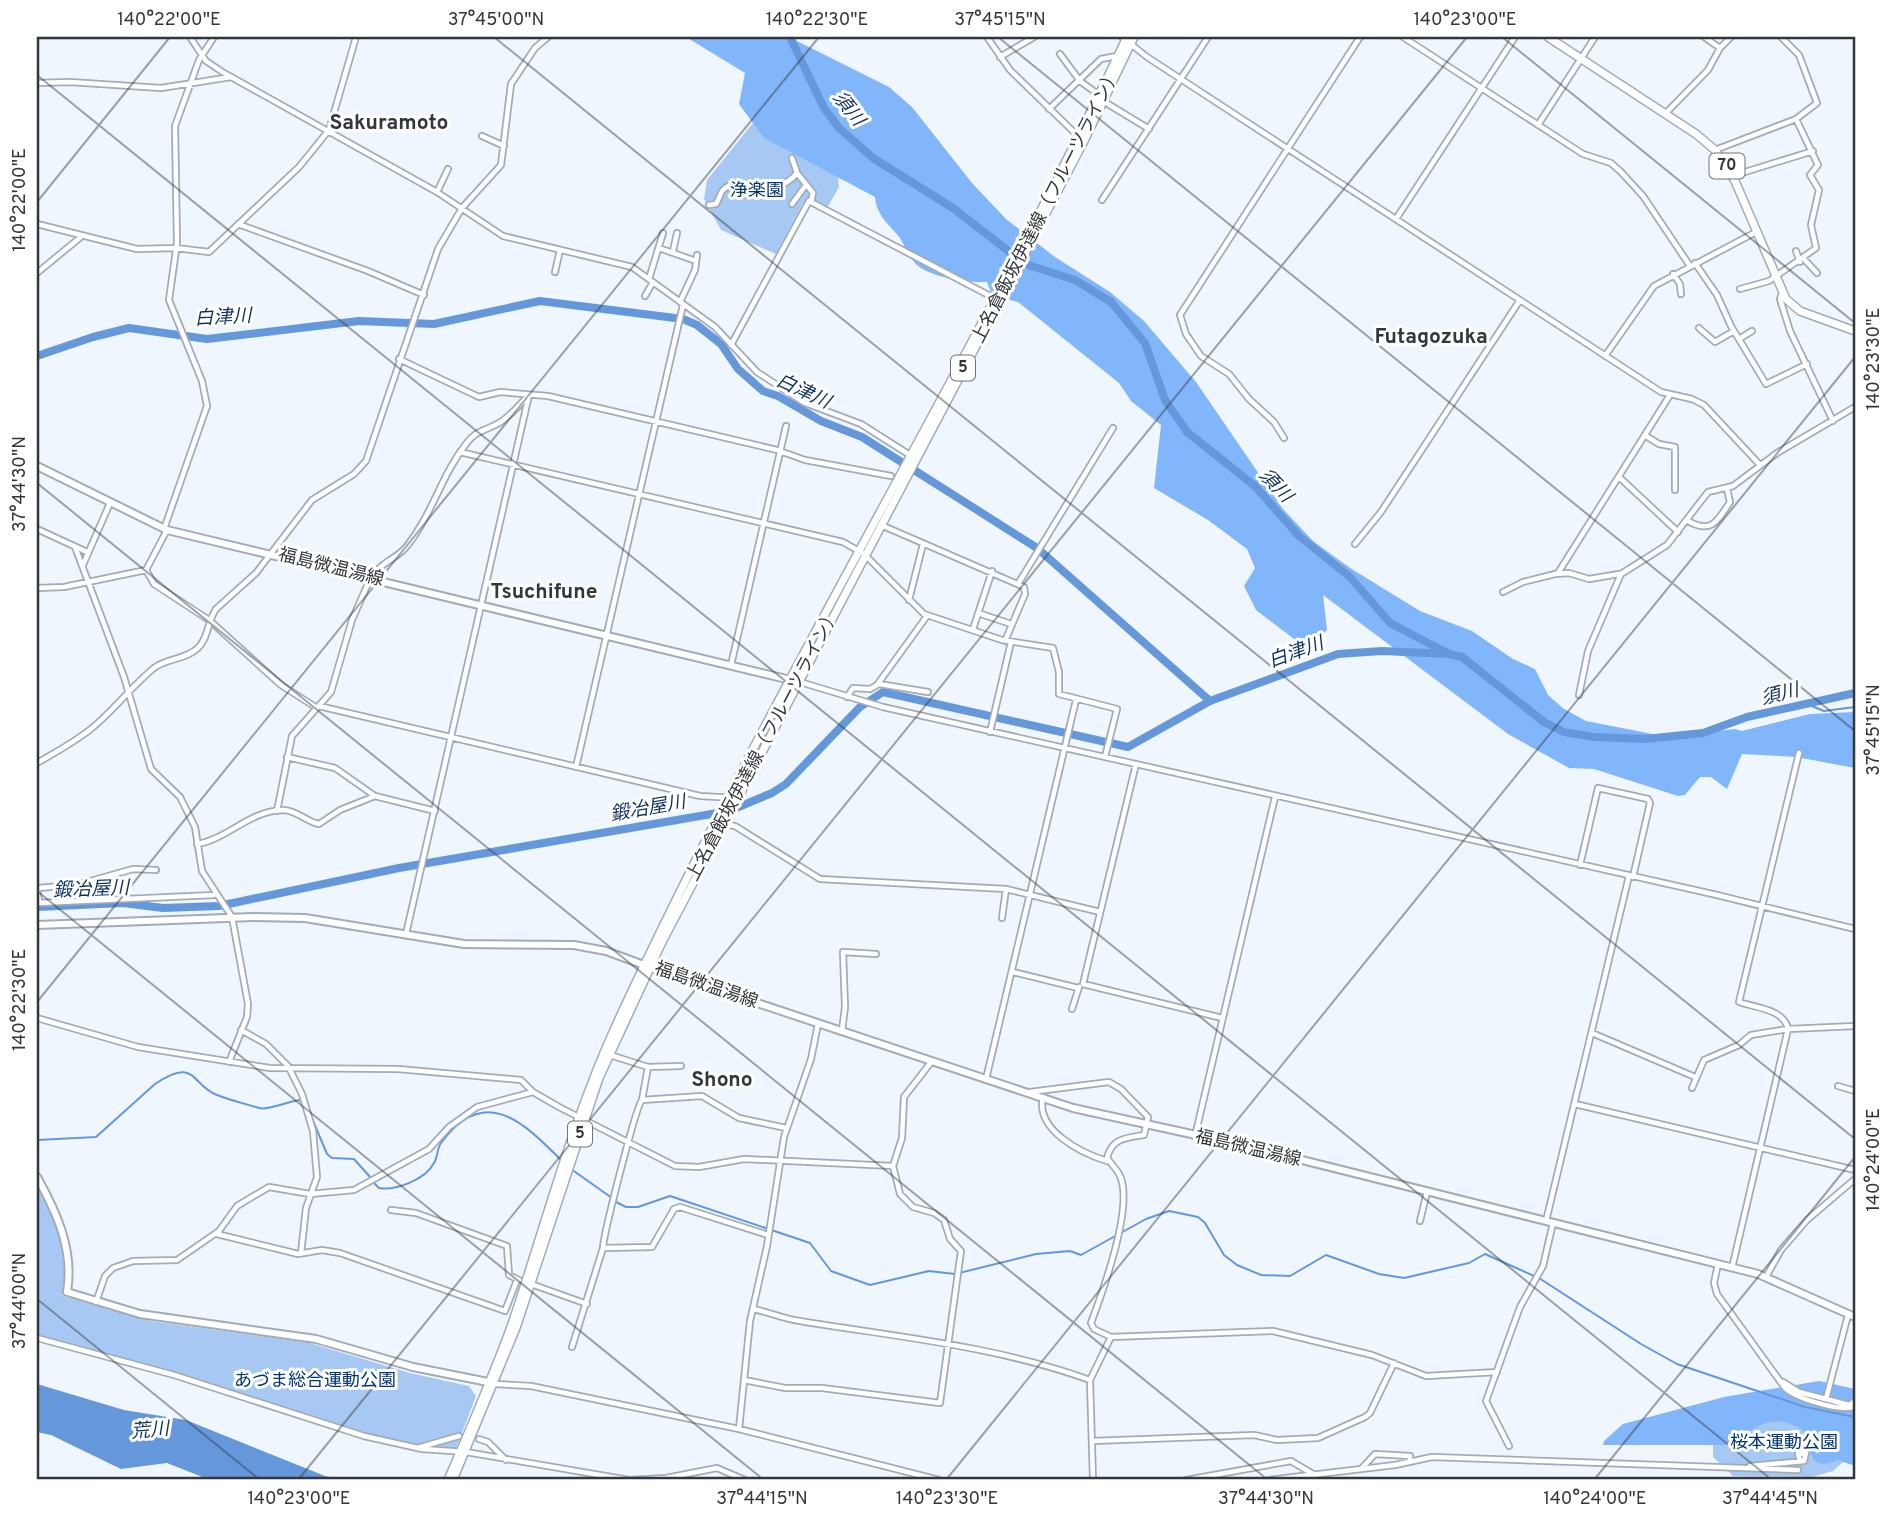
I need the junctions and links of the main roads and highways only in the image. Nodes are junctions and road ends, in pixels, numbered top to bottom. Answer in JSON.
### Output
{"nodes":[{"id":1,"x":1548,"y":37,"type":"edge"},
{"id":2,"x":1128,"y":39,"type":"edge"},
{"id":3,"x":1101,"y":98,"type":"junction"},
{"id":4,"x":1010,"y":274,"type":"junction"},
{"id":5,"x":1855,"y":331,"type":"edge"},
{"id":6,"x":912,"y":458,"type":"junction"},
{"id":7,"x":37,"y":466,"type":"edge"},
{"id":8,"x":897,"y":478,"type":"junction"},
{"id":9,"x":862,"y":553,"type":"junction"},
{"id":10,"x":795,"y":680,"type":"junction"},
{"id":11,"x":37,"y":925,"type":"edge"},
{"id":12,"x":647,"y":966,"type":"junction"},
{"id":13,"x":582,"y":1118,"type":"junction"},
{"id":14,"x":37,"y":1177,"type":"edge"},
{"id":15,"x":524,"y":1282,"type":"junction"},
{"id":16,"x":1852,"y":1316,"type":"edge"},
{"id":17,"x":492,"y":1383,"type":"junction"},
{"id":18,"x":462,"y":1454,"type":"junction"},
{"id":19,"x":448,"y":1480,"type":"edge"},
{"id":20,"x":453,"y":1480,"type":"edge"}],
"edges":[{"from":1,"to":5,"type":"main road","number":"70"},
{"from":2,"to":3,"type":"main road","name":"上名倉飯坂伊達線（フルーツライン）","number":"5"},
{"from":2,"to":3,"type":"main road","name":"上名倉飯坂伊達線（フルーツライン）","number":"5"},
{"from":3,"to":4,"type":"main road","name":"上名倉飯坂伊達線（フルーツライン）","number":"5"},
{"from":4,"to":6,"type":"main road","name":"上名倉飯坂伊達線（フルーツライン）","number":"5"},
{"from":4,"to":6,"type":"main road","name":"上名倉飯坂伊達線（フルーツライン）","number":"5"},
{"from":6,"to":8,"type":"main road","name":"上名倉飯坂伊達線（フルーツライン）","number":"5"},
{"from":7,"to":10,"type":"main road","name":"福島微温湯線"},
{"from":8,"to":9,"type":"main road","name":"上名倉飯坂伊達線（フルーツライン）","number":"5"},
{"from":8,"to":9,"type":"main road","name":"上名倉飯坂伊達線（フルーツライン）","number":"5"},
{"from":9,"to":10,"type":"main road","name":"上名倉飯坂伊達線（フルーツライン）","number":"5"},
{"from":10,"to":12,"type":"main road","name":"上名倉飯坂伊達線（フルーツライン）","number":"5"},
{"from":11,"to":12,"type":"main road","name":"福島微温湯線"},
{"from":12,"to":13,"type":"main road","name":"上名倉飯坂伊達線（フルーツライン）","number":"5"},
{"from":12,"to":13,"type":"main road","name":"上名倉飯坂伊達線（フルーツライン）","number":"5"},
{"from":12,"to":16,"type":"main road","name":"福島微温湯線"},
{"from":13,"to":15,"type":"main road","name":"上名倉飯坂伊達線（フルーツライン）","number":"5"},
{"from":14,"to":17,"type":"main road"},
{"from":15,"to":17,"type":"main road","name":"上名倉飯坂伊達線（フルーツライン）","number":"5"},
{"from":15,"to":17,"type":"main road","name":"上名倉飯坂伊達線（フルーツライン）","number":"5"},
{"from":17,"to":18,"type":"main road","name":"上名倉飯坂伊達線（フルーツライン）","number":"5"},
{"from":18,"to":19,"type":"main road","name":"上名倉飯坂伊達線（フルーツライン）","number":"5"},
{"from":18,"to":20,"type":"main road","name":"上名倉飯坂伊達線（フルーツライン）","number":"5"}]}
